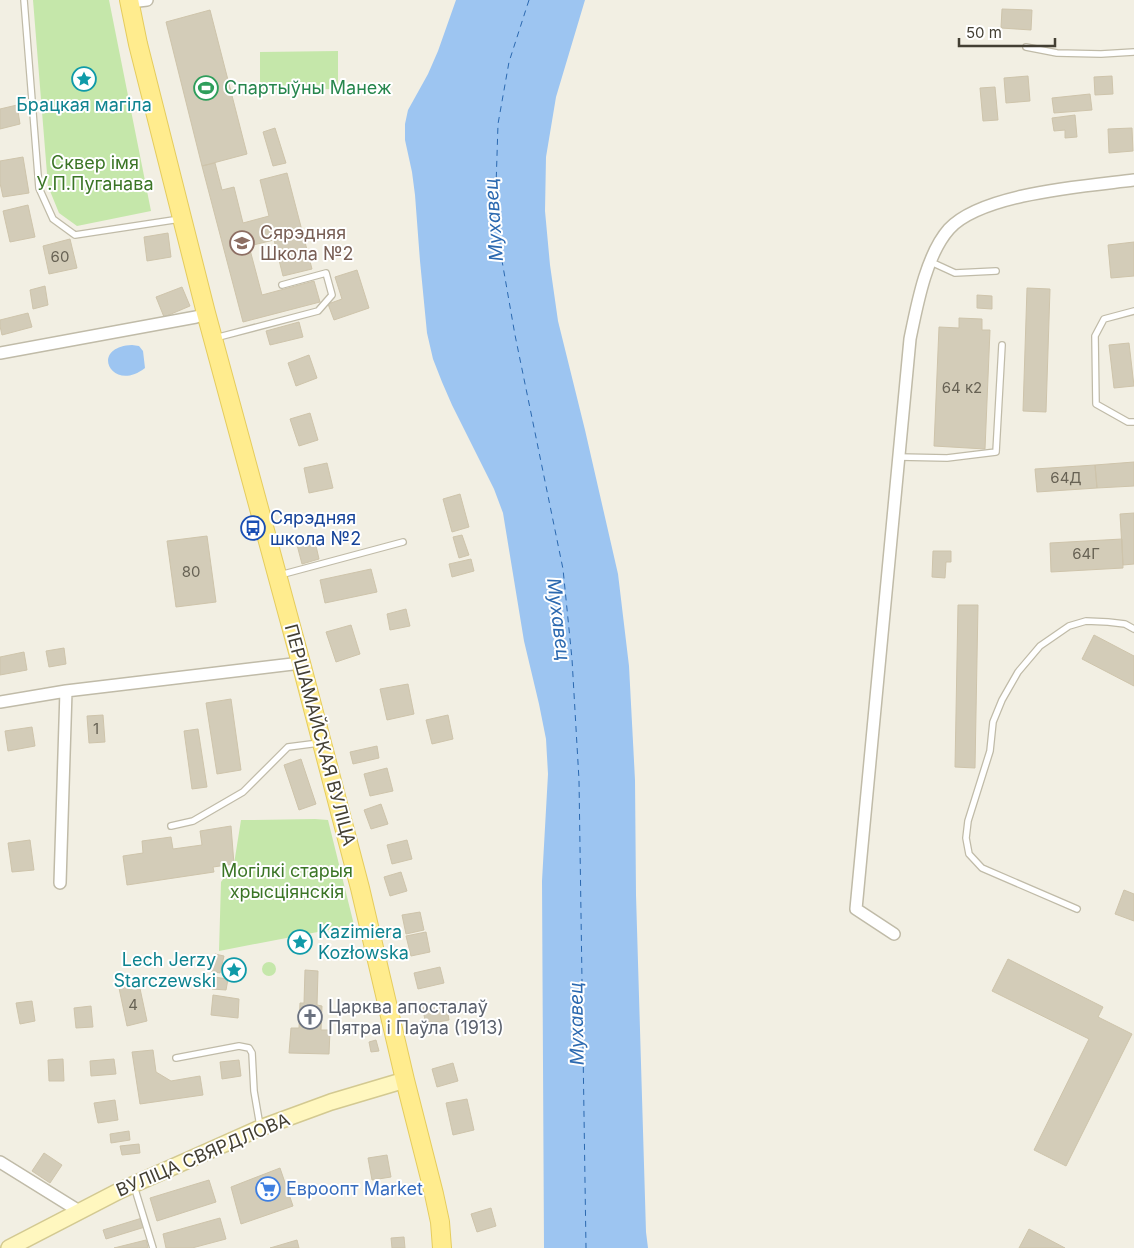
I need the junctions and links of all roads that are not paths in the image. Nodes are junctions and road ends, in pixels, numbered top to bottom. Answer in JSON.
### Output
{"nodes":[{"id":1,"x":24,"y":0,"type":"edge"},
{"id":2,"x":135,"y":1,"type":"edge"},
{"id":3,"x":1026,"y":48,"type":"dead end"},
{"id":4,"x":1134,"y":52,"type":"edge"},
{"id":5,"x":1134,"y":180,"type":"edge"},
{"id":6,"x":182,"y":218,"type":"junction"},
{"id":7,"x":931,"y":262,"type":"junction"},
{"id":8,"x":996,"y":271,"type":"dead end"},
{"id":9,"x":282,"y":285,"type":"dead end"},
{"id":10,"x":1134,"y":311,"type":"edge"},
{"id":11,"x":206,"y":313,"type":"junction"},
{"id":12,"x":213,"y":339,"type":"junction"},
{"id":13,"x":1002,"y":345,"type":"dead end"},
{"id":14,"x":0,"y":353,"type":"edge"},
{"id":15,"x":1134,"y":422,"type":"edge"},
{"id":16,"x":898,"y":457,"type":"junction"},
{"id":17,"x":403,"y":542,"type":"dead end"},
{"id":18,"x":277,"y":575,"type":"junction"},
{"id":19,"x":1134,"y":629,"type":"edge"},
{"id":20,"x":301,"y":663,"type":"junction"},
{"id":21,"x":66,"y":691,"type":"junction"},
{"id":22,"x":0,"y":702,"type":"edge"},
{"id":23,"x":321,"y":743,"type":"junction"},
{"id":24,"x":171,"y":826,"type":"dead end"},
{"id":25,"x":60,"y":883,"type":"dead end"},
{"id":26,"x":1077,"y":909,"type":"dead end"},
{"id":27,"x":894,"y":934,"type":"dead end"},
{"id":28,"x":176,"y":1058,"type":"dead end"},
{"id":29,"x":405,"y":1080,"type":"junction"},
{"id":30,"x":260,"y":1128,"type":"junction"},
{"id":31,"x":0,"y":1162,"type":"edge"},
{"id":32,"x":134,"y":1184,"type":"junction"},
{"id":33,"x":79,"y":1211,"type":"junction"},
{"id":34,"x":9,"y":1248,"type":"edge"},
{"id":35,"x":153,"y":1248,"type":"edge"},
{"id":36,"x":442,"y":1248,"type":"edge"}],
"edges":[{"from":1,"to":6,"type":"lane"},
{"from":2,"to":6,"type":"main road","name":"ПЕРШАМАЙСКАЯ ВУЛІЦА"},
{"from":3,"to":4,"type":"lane"},
{"from":5,"to":7,"type":"street"},
{"from":6,"to":11,"type":"main road","name":"ПЕРШАМАЙСКАЯ ВУЛІЦА"},
{"from":7,"to":8,"type":"lane"},
{"from":7,"to":16,"type":"street"},
{"from":9,"to":12,"type":"lane"},
{"from":10,"to":15,"type":"lane"},
{"from":11,"to":12,"type":"main road","name":"ПЕРШАМАЙСКАЯ ВУЛІЦА"},
{"from":11,"to":14,"type":"street"},
{"from":12,"to":18,"type":"main road","name":"ПЕРШАМАЙСКАЯ ВУЛІЦА"},
{"from":13,"to":16,"type":"lane"},
{"from":16,"to":27,"type":"street"},
{"from":17,"to":18,"type":"lane"},
{"from":18,"to":20,"type":"main road","name":"ПЕРШАМАЙСКАЯ ВУЛІЦА"},
{"from":19,"to":26,"type":"lane"},
{"from":20,"to":21,"type":"street"},
{"from":20,"to":23,"type":"main road","name":"ПЕРШАМАЙСКАЯ ВУЛІЦА"},
{"from":21,"to":22,"type":"street"},
{"from":21,"to":25,"type":"street"},
{"from":23,"to":24,"type":"lane"},
{"from":23,"to":29,"type":"main road","name":"ПЕРШАМАЙСКАЯ ВУЛІЦА"},
{"from":28,"to":30,"type":"lane"},
{"from":29,"to":30,"type":"main road","name":"ВУЛІЦА СВЯРДЛОВА"},
{"from":29,"to":36,"type":"main road","name":"ПЕРШАМАЙСКАЯ ВУЛІЦА"},
{"from":30,"to":32,"type":"main road","name":"ВУЛІЦА СВЯРДЛОВА"},
{"from":31,"to":33,"type":"street"},
{"from":32,"to":33,"type":"main road","name":"ВУЛІЦА СВЯРДЛОВА"},
{"from":32,"to":35,"type":"lane"},
{"from":33,"to":34,"type":"main road","name":"ВУЛІЦА СВЯРДЛОВА"}]}
